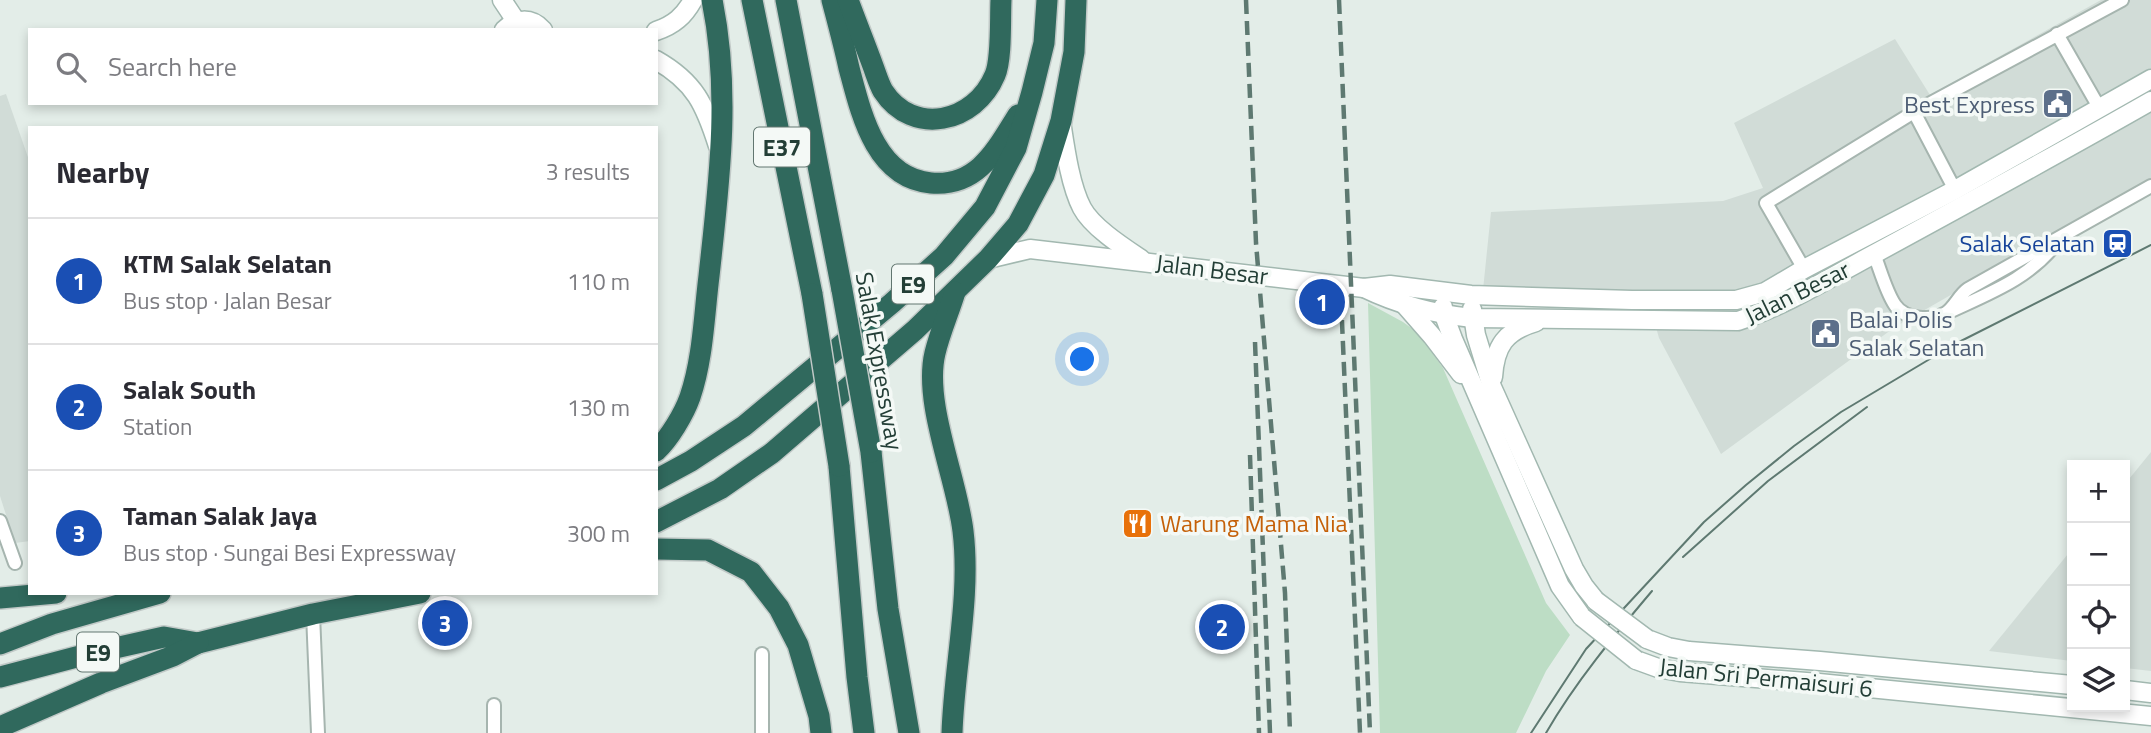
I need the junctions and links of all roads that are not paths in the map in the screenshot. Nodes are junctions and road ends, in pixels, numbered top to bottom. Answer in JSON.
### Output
{"nodes":[{"id":1,"x":502,"y":0,"type":"edge"},
{"id":2,"x":693,"y":0,"type":"edge"},
{"id":3,"x":712,"y":0,"type":"edge"},
{"id":4,"x":752,"y":0,"type":"edge"},
{"id":5,"x":786,"y":0,"type":"edge"},
{"id":6,"x":832,"y":0,"type":"edge"},
{"id":7,"x":848,"y":0,"type":"edge"},
{"id":8,"x":1001,"y":0,"type":"edge"},
{"id":9,"x":1047,"y":0,"type":"edge"},
{"id":10,"x":1076,"y":0,"type":"edge"},
{"id":11,"x":2122,"y":0,"type":"edge"},
{"id":12,"x":510,"y":25,"type":"edge"},
{"id":13,"x":541,"y":28,"type":"edge"},
{"id":14,"x":658,"y":30,"type":"edge"},
{"id":15,"x":2057,"y":34,"type":"junction"},
{"id":16,"x":658,"y":61,"type":"edge"},
{"id":17,"x":2151,"y":79,"type":"edge"},
{"id":18,"x":1032,"y":92,"type":"junction"},
{"id":19,"x":2151,"y":102,"type":"edge"},
{"id":20,"x":2100,"y":108,"type":"junction"},
{"id":21,"x":1914,"y":112,"type":"junction"},
{"id":22,"x":1061,"y":121,"type":"junction"},
{"id":23,"x":722,"y":160,"type":"junction"},
{"id":24,"x":2151,"y":186,"type":"edge"},
{"id":25,"x":1955,"y":190,"type":"junction"},
{"id":26,"x":1874,"y":254,"type":"junction"},
{"id":27,"x":988,"y":259,"type":"junction"},
{"id":28,"x":1143,"y":261,"type":"junction"},
{"id":29,"x":1804,"y":269,"type":"junction"},
{"id":30,"x":1364,"y":288,"type":"junction"},
{"id":31,"x":956,"y":290,"type":"junction"},
{"id":32,"x":1443,"y":293,"type":"junction"},
{"id":33,"x":1471,"y":296,"type":"junction"},
{"id":34,"x":1404,"y":304,"type":"junction"},
{"id":35,"x":1444,"y":315,"type":"junction"},
{"id":36,"x":1472,"y":318,"type":"junction"},
{"id":37,"x":1546,"y":319,"type":"junction"},
{"id":38,"x":1484,"y":390,"type":"junction"},
{"id":39,"x":658,"y":449,"type":"edge"},
{"id":40,"x":658,"y":479,"type":"edge"},
{"id":41,"x":0,"y":521,"type":"edge"},
{"id":42,"x":658,"y":521,"type":"edge"},
{"id":43,"x":658,"y":550,"type":"edge"},
{"id":44,"x":0,"y":551,"type":"edge"},
{"id":45,"x":44,"y":595,"type":"edge"},
{"id":46,"x":153,"y":595,"type":"edge"},
{"id":47,"x":410,"y":595,"type":"edge"},
{"id":48,"x":0,"y":598,"type":"edge"},
{"id":49,"x":313,"y":614,"type":"junction"},
{"id":50,"x":52,"y":624,"type":"junction"},
{"id":51,"x":0,"y":628,"type":"edge"},
{"id":52,"x":198,"y":643,"type":"junction"},
{"id":53,"x":0,"y":644,"type":"edge"},
{"id":54,"x":762,"y":654,"type":"dead end"},
{"id":55,"x":0,"y":677,"type":"edge"},
{"id":56,"x":2067,"y":685,"type":"edge"},
{"id":57,"x":2130,"y":691,"type":"edge"},
{"id":58,"x":2151,"y":693,"type":"edge"},
{"id":59,"x":494,"y":705,"type":"dead end"},
{"id":60,"x":2151,"y":716,"type":"edge"},
{"id":61,"x":0,"y":727,"type":"edge"},
{"id":62,"x":318,"y":733,"type":"edge"},
{"id":63,"x":494,"y":733,"type":"edge"},
{"id":64,"x":762,"y":733,"type":"edge"},
{"id":65,"x":821,"y":733,"type":"edge"},
{"id":66,"x":864,"y":733,"type":"edge"},
{"id":67,"x":909,"y":733,"type":"edge"},
{"id":68,"x":952,"y":733,"type":"edge"}],
"edges":[{"from":1,"to":12,"type":"street"},
{"from":2,"to":14,"type":"street"},
{"from":3,"to":23,"type":"highway"},
{"from":4,"to":66,"type":"highway","number":"E37","bridge":true},
{"from":5,"to":67,"type":"highway","name":"Salak Expressway","number":"E37","bridge":true},
{"from":6,"to":18,"type":"highway"},
{"from":7,"to":8,"type":"highway"},
{"from":9,"to":18,"type":"highway","number":"E9"},
{"from":10,"to":22,"type":"highway","number":"E9"},
{"from":11,"to":15,"type":"street"},
{"from":12,"to":13,"type":"street"},
{"from":15,"to":20,"type":"street"},
{"from":15,"to":21,"type":"street"},
{"from":16,"to":23,"type":"street"},
{"from":17,"to":20,"type":"street","name":"Jalan Besar"},
{"from":18,"to":40,"type":"highway","number":"E9"},
{"from":19,"to":26,"type":"street","name":"Jalan Besar"},
{"from":20,"to":25,"type":"street","name":"Jalan Besar"},
{"from":21,"to":25,"type":"street"},
{"from":21,"to":29,"type":"street"},
{"from":22,"to":27,"type":"highway","number":"E9"},
{"from":22,"to":28,"type":"street","name":"Jalan Besar"},
{"from":23,"to":39,"type":"highway"},
{"from":24,"to":26,"type":"street"},
{"from":25,"to":29,"type":"street","name":"Jalan Besar"},
{"from":26,"to":37,"type":"street","name":"Jalan Besar"},
{"from":27,"to":28,"type":"street","name":"Jalan Besar"},
{"from":27,"to":31,"type":"highway","number":"E9"},
{"from":28,"to":30,"type":"street","name":"Jalan Besar"},
{"from":29,"to":33,"type":"street","name":"Jalan Besar"},
{"from":30,"to":32,"type":"street","name":"Jalan Besar"},
{"from":30,"to":34,"type":"street","name":"Jalan Besar"},
{"from":31,"to":42,"type":"highway","number":"E9"},
{"from":31,"to":68,"type":"highway"},
{"from":32,"to":33,"type":"street","name":"Jalan Besar"},
{"from":32,"to":35,"type":"street","name":"Jalan Sri Permaisuri 6"},
{"from":33,"to":36,"type":"street","name":"Jalan Sri Permaisuri 6"},
{"from":34,"to":35,"type":"street","name":"Jalan Besar"},
{"from":34,"to":38,"type":"street"},
{"from":35,"to":36,"type":"street","name":"Jalan Besar"},
{"from":35,"to":38,"type":"street","name":"Jalan Sri Permaisuri 6"},
{"from":36,"to":37,"type":"street","name":"Jalan Besar"},
{"from":36,"to":38,"type":"street","name":"Jalan Sri Permaisuri 6"},
{"from":37,"to":38,"type":"street"},
{"from":38,"to":56,"type":"street","name":"Jalan Sri Permaisuri 6","bridge":true},
{"from":38,"to":60,"type":"street","name":"Jalan Sri Permaisuri 6","bridge":true},
{"from":41,"to":44,"type":"street"},
{"from":43,"to":65,"type":"highway"},
{"from":45,"to":48,"type":"highway"},
{"from":46,"to":50,"type":"highway","number":"E9"},
{"from":47,"to":49,"type":"highway","number":"E9"},
{"from":49,"to":52,"type":"highway","number":"E9"},
{"from":49,"to":62,"type":"street"},
{"from":50,"to":51,"type":"highway"},
{"from":50,"to":53,"type":"highway","number":"E9"},
{"from":52,"to":55,"type":"highway","number":"E9"},
{"from":52,"to":61,"type":"highway"},
{"from":54,"to":64,"type":"street"},
{"from":57,"to":58,"type":"street"},
{"from":59,"to":63,"type":"street"}]}
